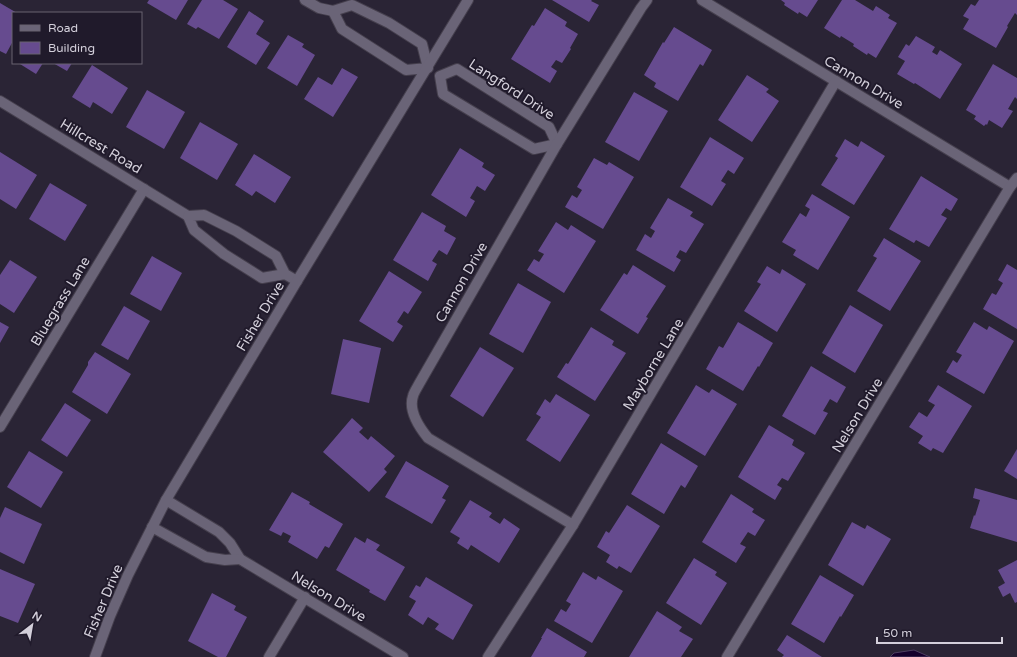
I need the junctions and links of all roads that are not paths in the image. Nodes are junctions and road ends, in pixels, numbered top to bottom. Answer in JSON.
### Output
{"nodes":[{"id":1,"x":305,"y":0,"type":"edge"},
{"id":2,"x":468,"y":0,"type":"edge"},
{"id":3,"x":647,"y":0,"type":"edge"},
{"id":4,"x":702,"y":0,"type":"edge"},
{"id":5,"x":333,"y":11,"type":"junction"},
{"id":6,"x":428,"y":68,"type":"junction"},
{"id":7,"x":440,"y":76,"type":"junction"},
{"id":8,"x":836,"y":81,"type":"junction"},
{"id":9,"x":0,"y":101,"type":"edge"},
{"id":10,"x":557,"y":144,"type":"junction"},
{"id":11,"x":1017,"y":178,"type":"edge"},
{"id":12,"x":1010,"y":187,"type":"junction"},
{"id":13,"x":144,"y":189,"type":"junction"},
{"id":14,"x":188,"y":216,"type":"junction"},
{"id":15,"x":285,"y":274,"type":"junction"},
{"id":16,"x":297,"y":281,"type":"junction"},
{"id":17,"x":0,"y":427,"type":"edge"},
{"id":18,"x":166,"y":500,"type":"junction"},
{"id":19,"x":573,"y":525,"type":"junction"},
{"id":20,"x":152,"y":527,"type":"junction"},
{"id":21,"x":240,"y":559,"type":"junction"},
{"id":22,"x":304,"y":597,"type":"junction"},
{"id":23,"x":96,"y":657,"type":"edge"},
{"id":24,"x":270,"y":657,"type":"edge"},
{"id":25,"x":403,"y":657,"type":"edge"},
{"id":26,"x":488,"y":657,"type":"edge"},
{"id":27,"x":727,"y":657,"type":"edge"}],
"edges":[{"from":1,"to":5,"type":"street"},
{"from":2,"to":6,"type":"street","name":"Fisher Drive"},
{"from":3,"to":10,"type":"street","name":"Cannon Drive"},
{"from":4,"to":8,"type":"street","name":"Cannon Drive"},
{"from":5,"to":6,"type":"street"},
{"from":5,"to":6,"type":"street"},
{"from":6,"to":7,"type":"street"},
{"from":6,"to":16,"type":"street","name":"Fisher Drive"},
{"from":7,"to":10,"type":"street","name":"Langford Drive"},
{"from":7,"to":10,"type":"street"},
{"from":8,"to":12,"type":"street","name":"Cannon Drive"},
{"from":8,"to":19,"type":"street","name":"Mayborne Lane"},
{"from":9,"to":13,"type":"street","name":"Hillcrest Road"},
{"from":10,"to":19,"type":"street","name":"Cannon Drive"},
{"from":11,"to":12,"type":"street","name":"Nelson Drive"},
{"from":12,"to":27,"type":"street","name":"Nelson Drive"},
{"from":13,"to":14,"type":"street","name":"Hillcrest Road"},
{"from":13,"to":17,"type":"street","name":"Bluegrass Lane"},
{"from":14,"to":15,"type":"street","name":"Hillcrest Road"},
{"from":14,"to":15,"type":"street","name":"Hillcrest Road"},
{"from":15,"to":16,"type":"street"},
{"from":16,"to":18,"type":"street","name":"Fisher Drive"},
{"from":18,"to":20,"type":"street","name":"Fisher Drive"},
{"from":18,"to":21,"type":"street","name":"Nelson Drive"},
{"from":19,"to":26,"type":"street","name":"Mayborne Lane"},
{"from":20,"to":21,"type":"street"},
{"from":20,"to":23,"type":"street","name":"Fisher Drive"},
{"from":21,"to":22,"type":"street","name":"Nelson Drive"},
{"from":22,"to":24,"type":"street"},
{"from":22,"to":25,"type":"street","name":"Nelson Drive"}]}
